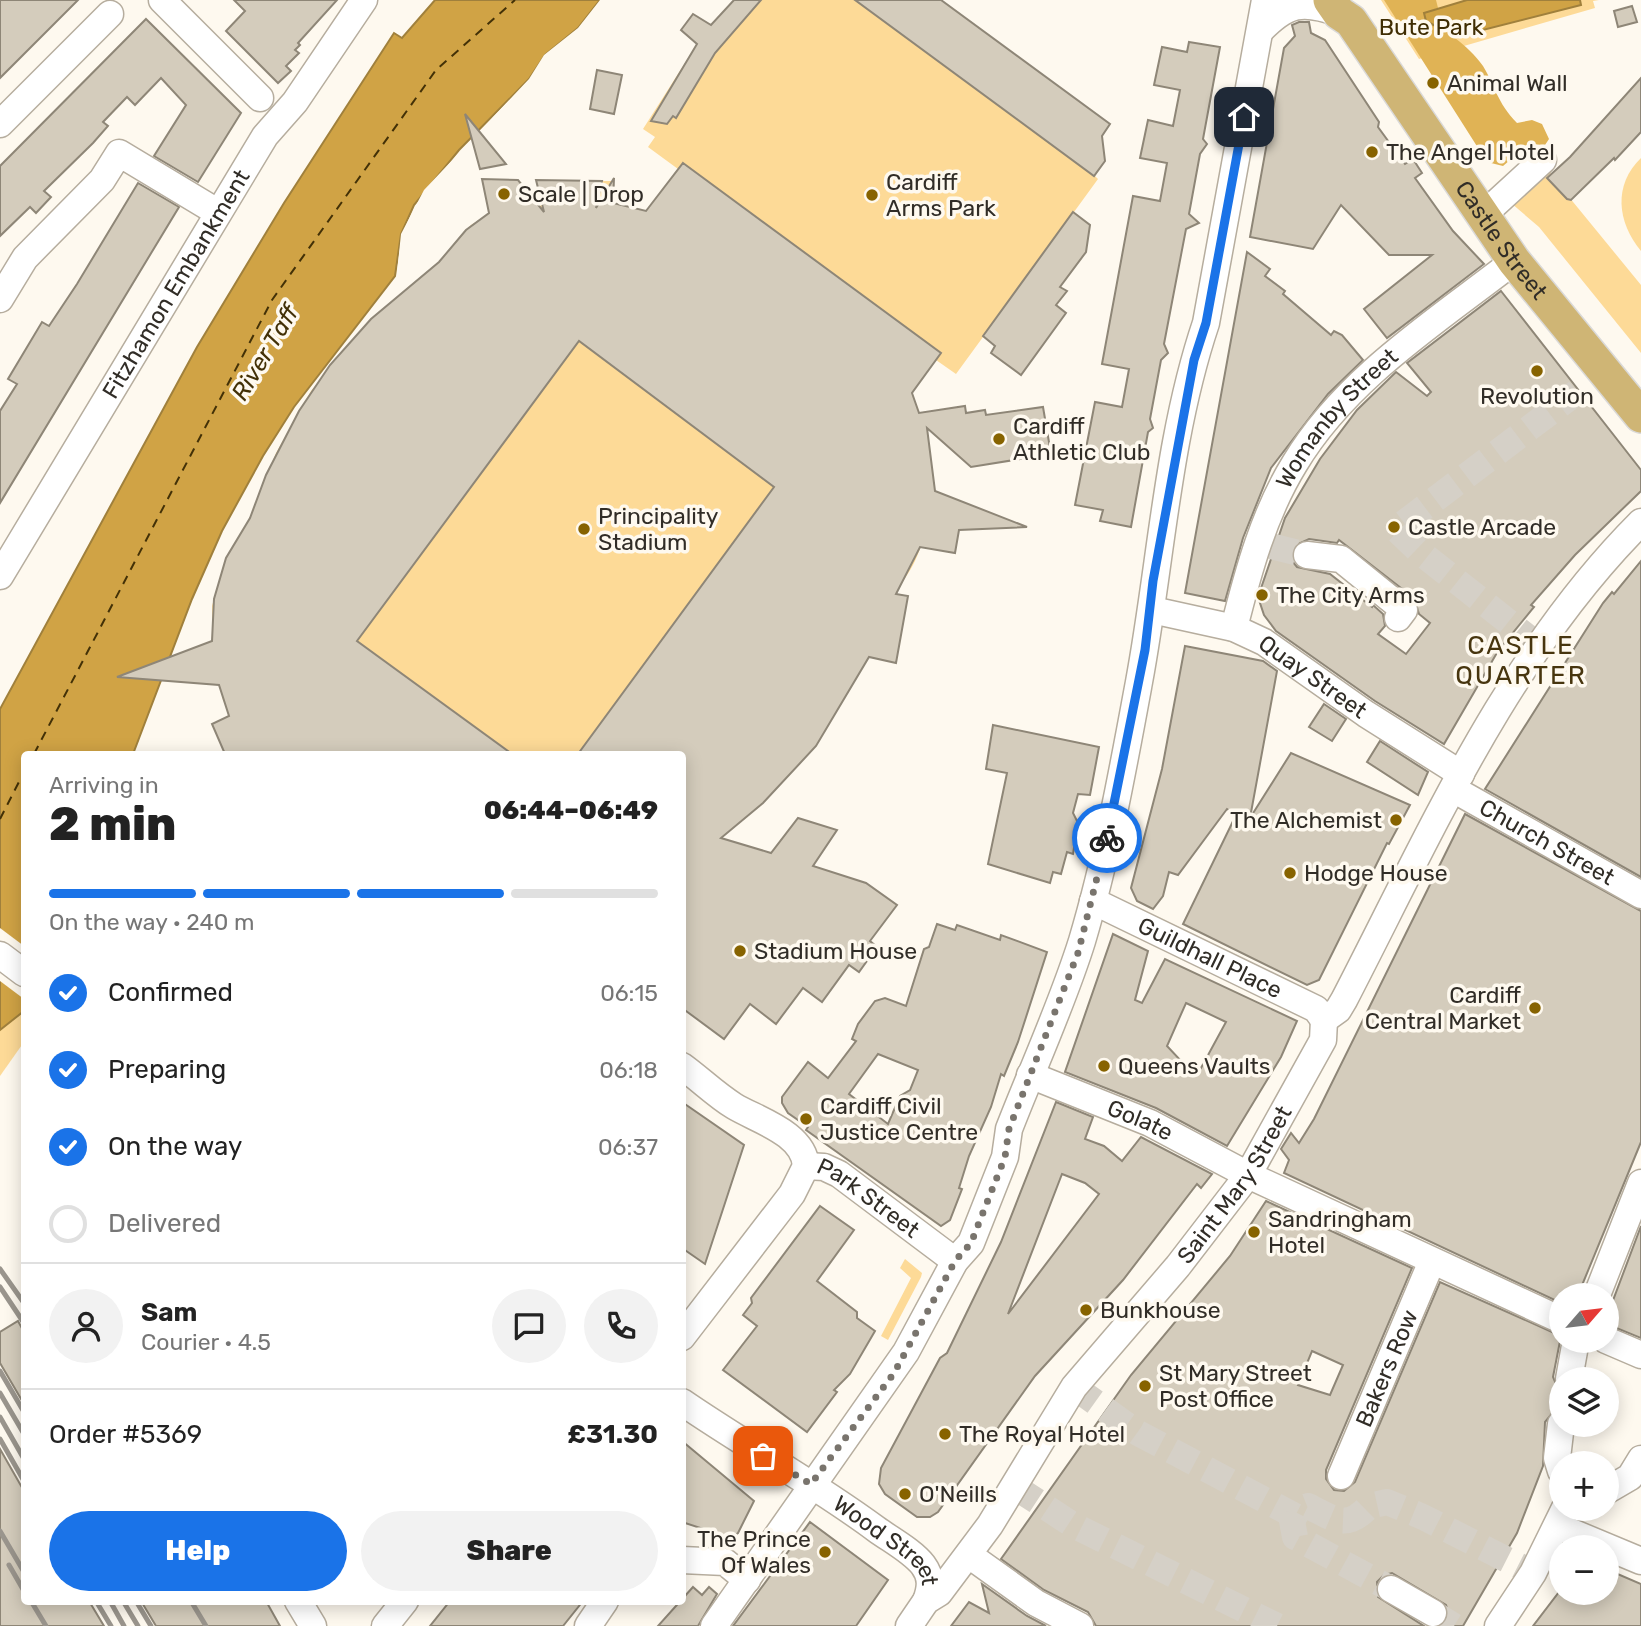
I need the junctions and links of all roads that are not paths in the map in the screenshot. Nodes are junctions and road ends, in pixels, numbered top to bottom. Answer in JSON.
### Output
{"nodes":[{"id":1,"x":162,"y":0,"type":"edge"},
{"id":2,"x":364,"y":0,"type":"edge"},
{"id":3,"x":1265,"y":0,"type":"edge"},
{"id":4,"x":1342,"y":8,"type":"edge"},
{"id":5,"x":110,"y":14,"type":"dead end"},
{"id":6,"x":1260,"y":31,"type":"junction"},
{"id":7,"x":260,"y":98,"type":"dead end"},
{"id":8,"x":0,"y":124,"type":"edge"},
{"id":9,"x":1543,"y":160,"type":"dead end"},
{"id":10,"x":218,"y":212,"type":"junction"},
{"id":11,"x":1482,"y":216,"type":"junction"},
{"id":12,"x":1514,"y":261,"type":"junction"},
{"id":13,"x":0,"y":299,"type":"edge"},
{"id":14,"x":1641,"y":416,"type":"edge"},
{"id":15,"x":1641,"y":522,"type":"edge"},
{"id":16,"x":1307,"y":555,"type":"tunnel mouth"},
{"id":17,"x":0,"y":576,"type":"edge"},
{"id":18,"x":1152,"y":610,"type":"junction"},
{"id":19,"x":1398,"y":618,"type":"dead end"},
{"id":20,"x":1234,"y":628,"type":"junction"},
{"id":21,"x":1457,"y":782,"type":"junction"},
{"id":22,"x":1641,"y":895,"type":"edge"},
{"id":23,"x":1093,"y":901,"type":"junction"},
{"id":24,"x":0,"y":955,"type":"edge"},
{"id":25,"x":21,"y":971,"type":"edge"},
{"id":26,"x":1324,"y":1020,"type":"junction"},
{"id":27,"x":686,"y":1069,"type":"edge"},
{"id":28,"x":1030,"y":1075,"type":"junction"},
{"id":29,"x":806,"y":1166,"type":"junction"},
{"id":30,"x":1248,"y":1175,"type":"junction"},
{"id":31,"x":1641,"y":1182,"type":"edge"},
{"id":32,"x":955,"y":1261,"type":"junction"},
{"id":33,"x":1432,"y":1261,"type":"junction"},
{"id":34,"x":1602,"y":1283,"type":"edge"},
{"id":35,"x":1549,"y":1315,"type":"edge"},
{"id":36,"x":686,"y":1332,"type":"edge"},
{"id":37,"x":1619,"y":1346,"type":"edge"},
{"id":38,"x":1641,"y":1355,"type":"edge"},
{"id":39,"x":686,"y":1405,"type":"edge"},
{"id":40,"x":1641,"y":1459,"type":"edge"},
{"id":41,"x":1341,"y":1476,"type":"dead end"},
{"id":42,"x":1619,"y":1483,"type":"edge"},
{"id":43,"x":811,"y":1484,"type":"junction"},
{"id":44,"x":1559,"y":1521,"type":"edge"},
{"id":45,"x":1568,"y":1521,"type":"edge"},
{"id":46,"x":969,"y":1555,"type":"junction"},
{"id":47,"x":686,"y":1560,"type":"edge"},
{"id":48,"x":1641,"y":1561,"type":"edge"},
{"id":49,"x":747,"y":1580,"type":"junction"},
{"id":50,"x":1391,"y":1589,"type":"tunnel mouth"},
{"id":51,"x":926,"y":1601,"type":"junction"},
{"id":52,"x":301,"y":1605,"type":"edge"},
{"id":53,"x":402,"y":1605,"type":"edge"},
{"id":54,"x":602,"y":1605,"type":"edge"},
{"id":55,"x":1433,"y":1613,"type":"tunnel mouth"},
{"id":56,"x":313,"y":1626,"type":"edge"},
{"id":57,"x":385,"y":1626,"type":"edge"},
{"id":58,"x":588,"y":1626,"type":"edge"},
{"id":59,"x":714,"y":1626,"type":"edge"},
{"id":60,"x":909,"y":1626,"type":"edge"},
{"id":61,"x":1080,"y":1626,"type":"edge"},
{"id":62,"x":1498,"y":1626,"type":"edge"}],
"edges":[{"from":1,"to":7,"type":"street"},
{"from":2,"to":10,"type":"street","name":"Fitzhamon Embankment"},
{"from":3,"to":6,"type":"street"},
{"from":4,"to":6,"type":"street"},
{"from":4,"to":11,"type":"main road","name":"Castle Street"},
{"from":5,"to":8,"type":"street"},
{"from":6,"to":18,"type":"street"},
{"from":9,"to":11,"type":"street"},
{"from":10,"to":13,"type":"street"},
{"from":10,"to":17,"type":"street","name":"Fitzhamon Embankment"},
{"from":11,"to":12,"type":"main road","name":"Castle Street"},
{"from":12,"to":14,"type":"main road","name":"Castle Street"},
{"from":12,"to":20,"type":"street","name":"Womanby Street"},
{"from":15,"to":21,"type":"street","name":"Saint Mary Street"},
{"from":16,"to":19,"type":"street"},
{"from":18,"to":20,"type":"street","name":"Quay Street"},
{"from":18,"to":23,"type":"street"},
{"from":20,"to":21,"type":"street","name":"Quay Street"},
{"from":21,"to":22,"type":"street","name":"Church Street"},
{"from":21,"to":26,"type":"street","name":"Saint Mary Street"},
{"from":23,"to":26,"type":"street","name":"Guildhall Place"},
{"from":23,"to":28,"type":"street"},
{"from":24,"to":25,"type":"street"},
{"from":26,"to":30,"type":"street","name":"Saint Mary Street"},
{"from":27,"to":29,"type":"street","name":"Park Street"},
{"from":28,"to":30,"type":"street","name":"Golate"},
{"from":28,"to":32,"type":"street"},
{"from":29,"to":32,"type":"street","name":"Park Street"},
{"from":29,"to":36,"type":"street"},
{"from":30,"to":33,"type":"street","name":"Golate"},
{"from":30,"to":46,"type":"street","name":"Saint Mary Street"},
{"from":31,"to":34,"type":"street"},
{"from":32,"to":43,"type":"street"},
{"from":33,"to":35,"type":"street","name":"Golate"},
{"from":33,"to":41,"type":"street","name":"Bakers Row"},
{"from":37,"to":38,"type":"street"},
{"from":39,"to":43,"type":"street","name":"Wood Street"},
{"from":40,"to":42,"type":"street"},
{"from":43,"to":49,"type":"street"},
{"from":43,"to":51,"type":"street","name":"Wood Street"},
{"from":44,"to":62,"type":"street"},
{"from":45,"to":48,"type":"street"},
{"from":46,"to":51,"type":"street","name":"Saint Mary Street"},
{"from":46,"to":61,"type":"street"},
{"from":47,"to":49,"type":"street"},
{"from":49,"to":59,"type":"street"},
{"from":50,"to":55,"type":"street"},
{"from":51,"to":60,"type":"street","name":"Saint Mary Street"},
{"from":52,"to":56,"type":"street"},
{"from":53,"to":57,"type":"street"},
{"from":54,"to":58,"type":"street"}]}
